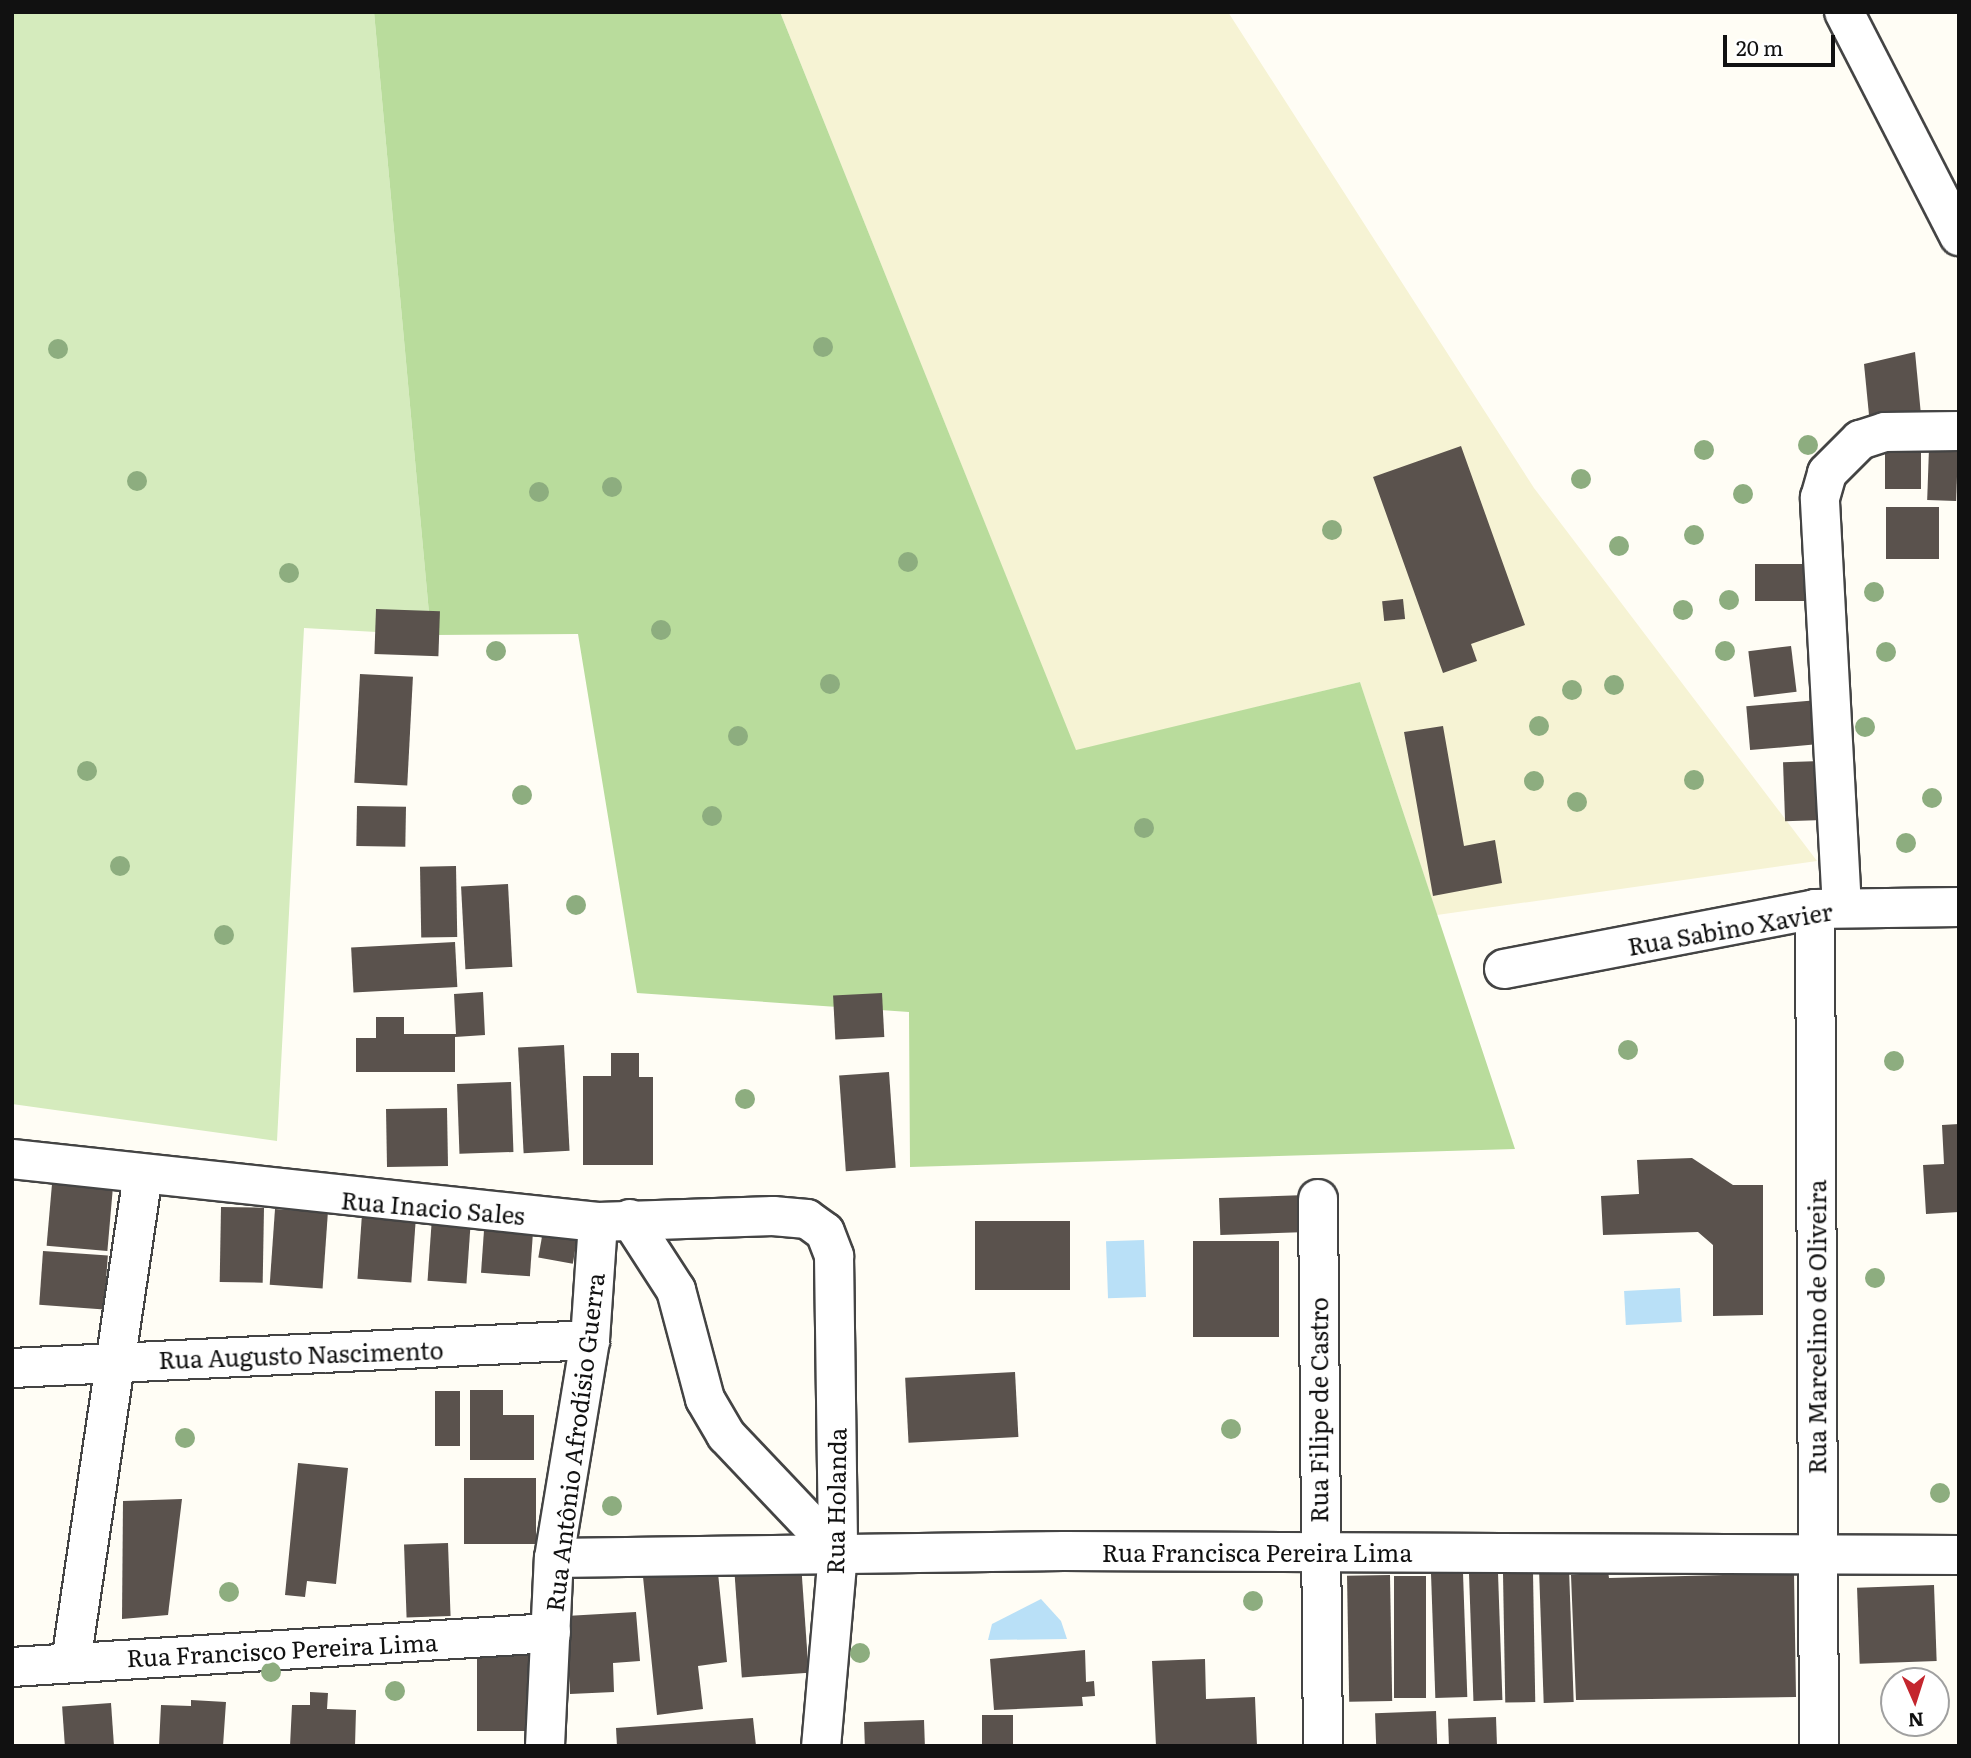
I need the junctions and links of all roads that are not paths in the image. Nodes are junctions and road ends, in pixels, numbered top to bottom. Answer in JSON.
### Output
{"nodes":[{"id":1,"x":1844,"y":12,"type":"edge"},
{"id":2,"x":1959,"y":236,"type":"edge"},
{"id":3,"x":1959,"y":431,"type":"edge"},
{"id":4,"x":1959,"y":906,"type":"edge"},
{"id":5,"x":1828,"y":909,"type":"junction"},
{"id":6,"x":1504,"y":970,"type":"dead end"},
{"id":7,"x":12,"y":1159,"type":"edge"},
{"id":8,"x":143,"y":1177,"type":"junction"},
{"id":9,"x":1318,"y":1199,"type":"dead end"},
{"id":10,"x":614,"y":1221,"type":"junction"},
{"id":11,"x":834,"y":1256,"type":"joint"},
{"id":12,"x":590,"y":1340,"type":"junction"},
{"id":13,"x":114,"y":1362,"type":"junction"},
{"id":14,"x":12,"y":1368,"type":"edge"},
{"id":15,"x":838,"y":1553,"type":"junction"},
{"id":16,"x":1318,"y":1553,"type":"junction"},
{"id":17,"x":1817,"y":1555,"type":"junction"},
{"id":18,"x":1959,"y":1555,"type":"edge"},
{"id":19,"x":554,"y":1558,"type":"junction"},
{"id":20,"x":551,"y":1633,"type":"junction"},
{"id":21,"x":71,"y":1662,"type":"junction"},
{"id":22,"x":12,"y":1667,"type":"edge"},
{"id":23,"x":545,"y":1746,"type":"edge"},
{"id":24,"x":821,"y":1746,"type":"edge"},
{"id":25,"x":1323,"y":1746,"type":"edge"},
{"id":26,"x":1819,"y":1746,"type":"edge"}],
"edges":[{"from":1,"to":2,"type":"street"},
{"from":3,"to":5,"type":"street","name":"Rua Marcelino de Oliveira"},
{"from":4,"to":5,"type":"street","name":"Rua Sabino Xavier"},
{"from":5,"to":6,"type":"street","name":"Rua Sabino Xavier"},
{"from":5,"to":17,"type":"street","name":"Rua Marcelino de Oliveira"},
{"from":7,"to":8,"type":"street","name":"Rua Inacio Sales"},
{"from":8,"to":10,"type":"street","name":"Rua Inacio Sales"},
{"from":8,"to":13,"type":"street"},
{"from":9,"to":16,"type":"street","name":"Rua Filipe de Castro"},
{"from":10,"to":11,"type":"street","name":"Rua Inacio Sales"},
{"from":10,"to":12,"type":"street","name":"Rua Antônio Afrodísio Guerra"},
{"from":10,"to":15,"type":"street"},
{"from":11,"to":15,"type":"street","name":"Rua Holanda"},
{"from":12,"to":13,"type":"street","name":"Rua Augusto Nascimento"},
{"from":12,"to":19,"type":"street","name":"Rua Antônio Afrodísio Guerra"},
{"from":13,"to":14,"type":"street","name":"Rua Augusto Nascimento"},
{"from":13,"to":21,"type":"street"},
{"from":15,"to":16,"type":"street","name":"Rua Francisca Pereira Lima"},
{"from":15,"to":19,"type":"street","name":"Rua Francisca Pereira Lima"},
{"from":15,"to":24,"type":"street","name":"Rua Holanda"},
{"from":16,"to":17,"type":"street","name":"Rua Francisca Pereira Lima"},
{"from":16,"to":25,"type":"street","name":"Rua Filipe de Castro"},
{"from":17,"to":18,"type":"street","name":"Rua Francisca Pereira Lima"},
{"from":17,"to":26,"type":"street","name":"Rua Marcelino de Oliveira"},
{"from":19,"to":20,"type":"street","name":"Rua Antônio Afrodísio Guerra"},
{"from":20,"to":21,"type":"street","name":"Rua Francisco Pereira Lima"},
{"from":20,"to":23,"type":"street","name":"Rua Antônio Afrodísio Guerra"},
{"from":21,"to":22,"type":"street","name":"Rua Francisco Pereira Lima"}]}
